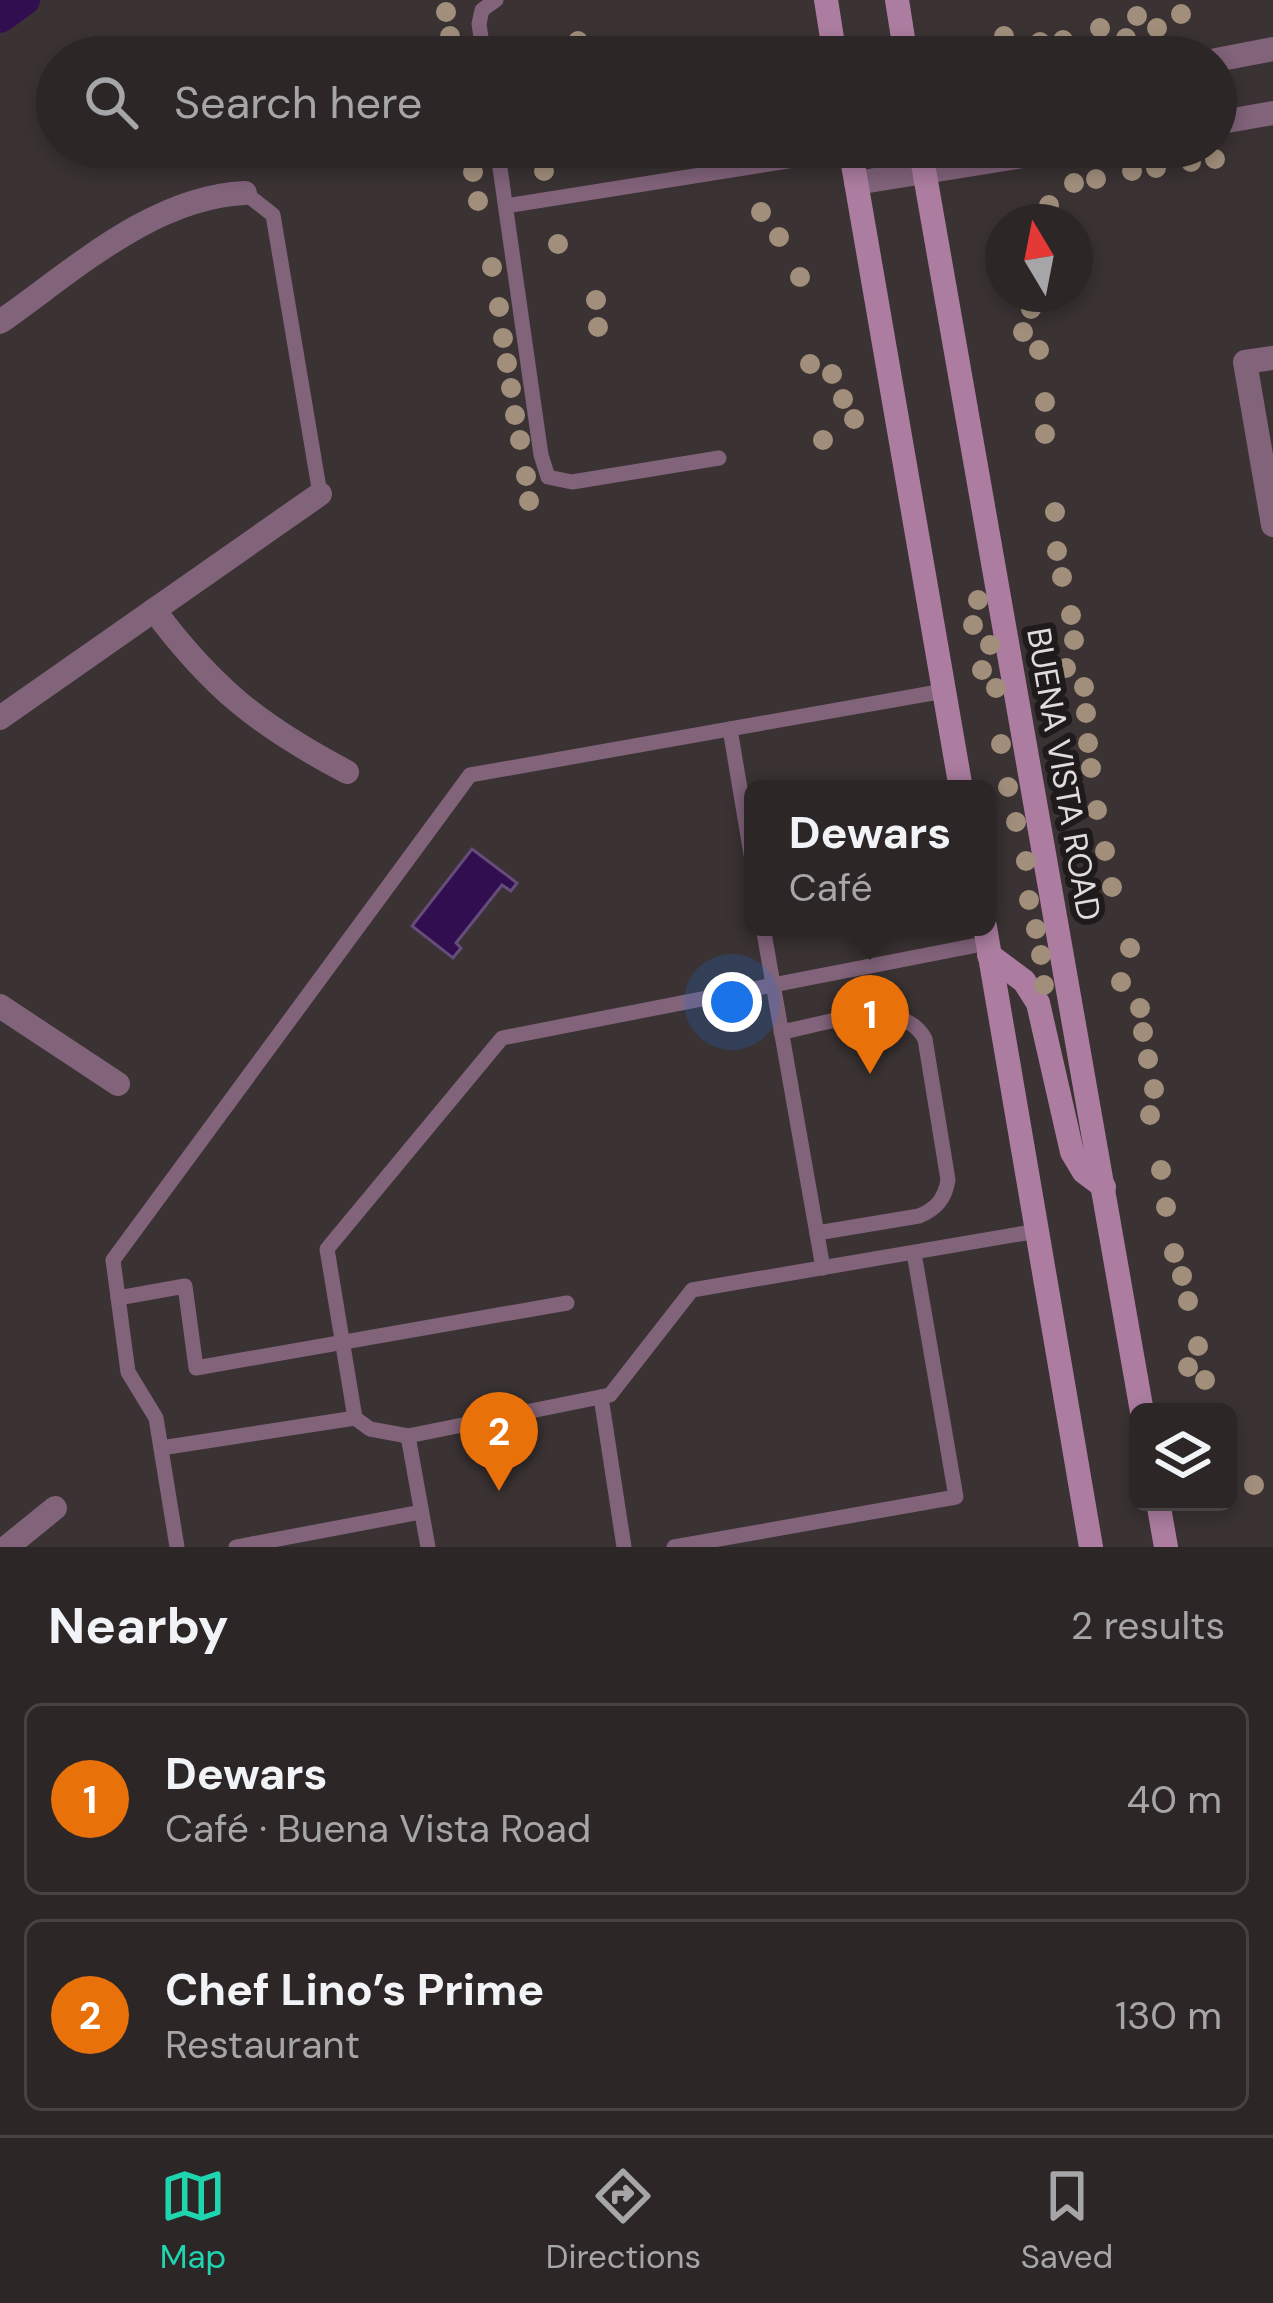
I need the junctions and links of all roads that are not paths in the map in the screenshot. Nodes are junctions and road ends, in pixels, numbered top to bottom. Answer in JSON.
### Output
{"nodes":[{"id":1,"x":496,"y":0,"type":"edge"},
{"id":2,"x":826,"y":0,"type":"edge"},
{"id":3,"x":897,"y":0,"type":"edge"},
{"id":4,"x":480,"y":36,"type":"edge"},
{"id":5,"x":832,"y":36,"type":"edge"},
{"id":6,"x":903,"y":36,"type":"edge"},
{"id":7,"x":1273,"y":50,"type":"edge"},
{"id":8,"x":1237,"y":56,"type":"edge"},
{"id":9,"x":1273,"y":113,"type":"edge"},
{"id":10,"x":1237,"y":119,"type":"edge"},
{"id":11,"x":500,"y":168,"type":"edge"},
{"id":12,"x":735,"y":168,"type":"edge"},
{"id":13,"x":853,"y":168,"type":"edge"},
{"id":14,"x":923,"y":168,"type":"edge"},
{"id":15,"x":958,"y":168,"type":"edge"},
{"id":16,"x":924,"y":174,"type":"junction"},
{"id":17,"x":856,"y":183,"type":"junction"},
{"id":18,"x":244,"y":193,"type":"joint"},
{"id":19,"x":506,"y":206,"type":"junction"},
{"id":20,"x":0,"y":322,"type":"edge"},
{"id":21,"x":1273,"y":358,"type":"edge"},
{"id":22,"x":719,"y":458,"type":"dead end"},
{"id":23,"x":320,"y":494,"type":"joint"},
{"id":24,"x":1273,"y":525,"type":"edge"},
{"id":25,"x":154,"y":610,"type":"junction"},
{"id":26,"x":944,"y":691,"type":"junction"},
{"id":27,"x":0,"y":718,"type":"edge"},
{"id":28,"x":730,"y":729,"type":"junction"},
{"id":29,"x":346,"y":772,"type":"dead end"},
{"id":30,"x":959,"y":780,"type":"edge"},
{"id":31,"x":744,"y":812,"type":"edge"},
{"id":32,"x":764,"y":936,"type":"edge"},
{"id":33,"x":987,"y":942,"type":"edge"},
{"id":34,"x":772,"y":985,"type":"junction"},
{"id":35,"x":0,"y":1006,"type":"edge"},
{"id":36,"x":781,"y":1032,"type":"junction"},
{"id":37,"x":118,"y":1084,"type":"dead end"},
{"id":38,"x":1104,"y":1187,"type":"junction"},
{"id":39,"x":1036,"y":1231,"type":"junction"},
{"id":40,"x":817,"y":1233,"type":"junction"},
{"id":41,"x":914,"y":1252,"type":"junction"},
{"id":42,"x":823,"y":1268,"type":"junction"},
{"id":43,"x":118,"y":1298,"type":"junction"},
{"id":44,"x":567,"y":1303,"type":"dead end"},
{"id":45,"x":343,"y":1343,"type":"junction"},
{"id":46,"x":601,"y":1397,"type":"junction"},
{"id":47,"x":1140,"y":1403,"type":"edge"},
{"id":48,"x":355,"y":1418,"type":"junction"},
{"id":49,"x":408,"y":1436,"type":"junction"},
{"id":50,"x":161,"y":1448,"type":"junction"},
{"id":51,"x":55,"y":1508,"type":"dead end"},
{"id":52,"x":1160,"y":1511,"type":"edge"},
{"id":53,"x":422,"y":1512,"type":"junction"},
{"id":54,"x":7,"y":1547,"type":"edge"},
{"id":55,"x":177,"y":1547,"type":"edge"},
{"id":56,"x":236,"y":1547,"type":"edge"},
{"id":57,"x":428,"y":1547,"type":"edge"},
{"id":58,"x":624,"y":1547,"type":"edge"},
{"id":59,"x":674,"y":1547,"type":"edge"},
{"id":60,"x":1090,"y":1547,"type":"edge"},
{"id":61,"x":1166,"y":1547,"type":"edge"}],
"edges":[{"from":1,"to":4,"type":"lane"},
{"from":2,"to":5,"type":"main road"},
{"from":3,"to":6,"type":"main road"},
{"from":7,"to":8,"type":"street"},
{"from":9,"to":10,"type":"street"},
{"from":11,"to":19,"type":"lane"},
{"from":12,"to":19,"type":"lane"},
{"from":13,"to":17,"type":"main road"},
{"from":14,"to":16,"type":"main road","name":"BUENA VISTA ROAD"},
{"from":15,"to":16,"type":"street"},
{"from":16,"to":17,"type":"street"},
{"from":16,"to":38,"type":"main road","name":"BUENA VISTA ROAD"},
{"from":17,"to":26,"type":"main road"},
{"from":18,"to":20,"type":"street"},
{"from":18,"to":23,"type":"lane"},
{"from":19,"to":22,"type":"lane"},
{"from":21,"to":24,"type":"street"},
{"from":23,"to":25,"type":"street"},
{"from":25,"to":27,"type":"street"},
{"from":25,"to":29,"type":"street"},
{"from":26,"to":28,"type":"lane"},
{"from":26,"to":30,"type":"main road"},
{"from":28,"to":31,"type":"lane"},
{"from":28,"to":43,"type":"lane"},
{"from":32,"to":34,"type":"lane"},
{"from":33,"to":34,"type":"lane"},
{"from":33,"to":38,"type":"main road"},
{"from":33,"to":39,"type":"main road"},
{"from":34,"to":36,"type":"lane"},
{"from":34,"to":45,"type":"lane"},
{"from":35,"to":37,"type":"street"},
{"from":36,"to":40,"type":"lane"},
{"from":36,"to":40,"type":"lane"},
{"from":38,"to":47,"type":"main road","name":"BUENA VISTA ROAD"},
{"from":39,"to":41,"type":"lane"},
{"from":39,"to":60,"type":"main road"},
{"from":40,"to":42,"type":"lane"},
{"from":41,"to":42,"type":"lane"},
{"from":41,"to":59,"type":"lane"},
{"from":42,"to":46,"type":"lane"},
{"from":43,"to":45,"type":"lane"},
{"from":43,"to":50,"type":"lane"},
{"from":44,"to":45,"type":"lane"},
{"from":45,"to":48,"type":"lane"},
{"from":46,"to":49,"type":"lane"},
{"from":46,"to":58,"type":"lane"},
{"from":48,"to":49,"type":"lane"},
{"from":48,"to":50,"type":"lane"},
{"from":49,"to":53,"type":"lane"},
{"from":50,"to":55,"type":"lane"},
{"from":51,"to":54,"type":"street"},
{"from":52,"to":61,"type":"main road"},
{"from":53,"to":56,"type":"lane"},
{"from":53,"to":57,"type":"lane"}]}
